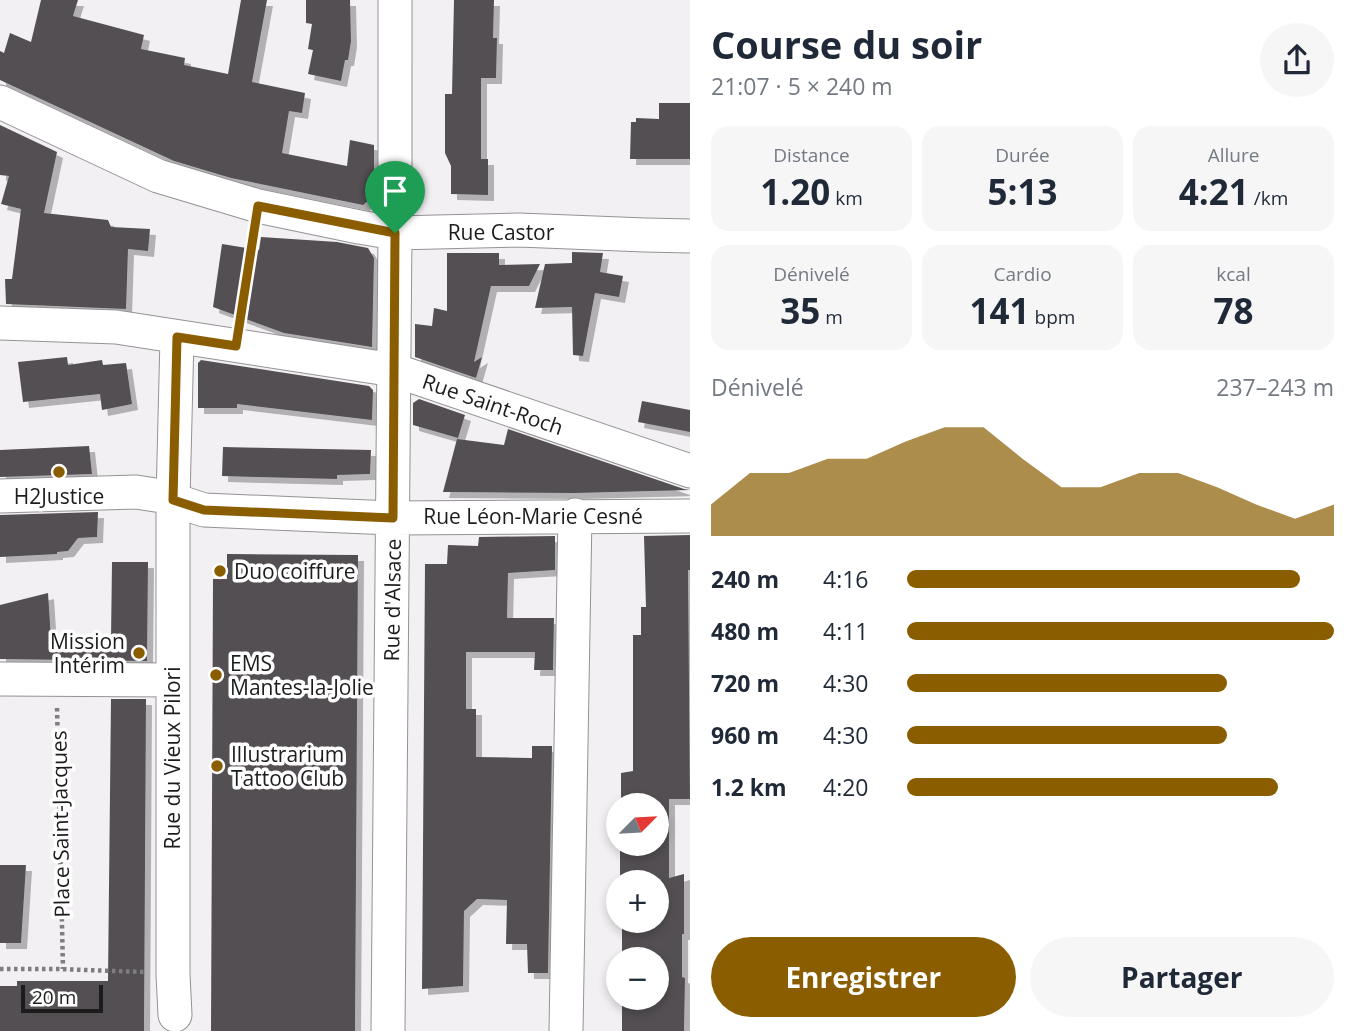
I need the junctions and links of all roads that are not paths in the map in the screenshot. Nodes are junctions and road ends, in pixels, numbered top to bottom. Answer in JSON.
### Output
{"nodes":[{"id":1,"x":395,"y":0,"type":"edge"},
{"id":2,"x":0,"y":103,"type":"edge"},
{"id":3,"x":395,"y":233,"type":"junction"},
{"id":4,"x":690,"y":236,"type":"edge"},
{"id":5,"x":0,"y":323,"type":"edge"},
{"id":6,"x":177,"y":337,"type":"junction"},
{"id":7,"x":394,"y":370,"type":"junction"},
{"id":8,"x":690,"y":471,"type":"edge"},
{"id":9,"x":0,"y":496,"type":"edge"},
{"id":10,"x":168,"y":498,"type":"junction"},
{"id":11,"x":575,"y":516,"type":"junction"},
{"id":12,"x":690,"y":516,"type":"edge"},
{"id":13,"x":393,"y":518,"type":"junction"},
{"id":14,"x":0,"y":679,"type":"edge"},
{"id":15,"x":172,"y":680,"type":"junction"},
{"id":16,"x":176,"y":1015,"type":"dead end"},
{"id":17,"x":388,"y":1031,"type":"edge"},
{"id":18,"x":566,"y":1031,"type":"edge"}],
"edges":[{"from":1,"to":3,"type":"street","name":"Rue d'Alsace"},
{"from":2,"to":3,"type":"street","name":"Rue Castor"},
{"from":3,"to":4,"type":"street","name":"Rue Castor"},
{"from":3,"to":7,"type":"street","name":"Rue d'Alsace"},
{"from":5,"to":6,"type":"street","name":"Rue Saint-Roch"},
{"from":6,"to":7,"type":"street","name":"Rue Saint-Roch"},
{"from":6,"to":10,"type":"street","name":"Rue du Vieux Pilori"},
{"from":7,"to":8,"type":"street","name":"Rue Saint-Roch"},
{"from":7,"to":13,"type":"street","name":"Rue d'Alsace"},
{"from":9,"to":10,"type":"street","name":"Rue Léon-Marie Cesné"},
{"from":10,"to":13,"type":"street","name":"Rue Léon-Marie Cesné"},
{"from":10,"to":15,"type":"street","name":"Rue du Vieux Pilori"},
{"from":11,"to":12,"type":"street","name":"Rue Léon-Marie Cesné"},
{"from":11,"to":13,"type":"street","name":"Rue Léon-Marie Cesné"},
{"from":11,"to":18,"type":"street"},
{"from":13,"to":17,"type":"street","name":"Rue d'Alsace"},
{"from":14,"to":15,"type":"street"},
{"from":15,"to":16,"type":"street","name":"Rue du Vieux Pilori"}]}
